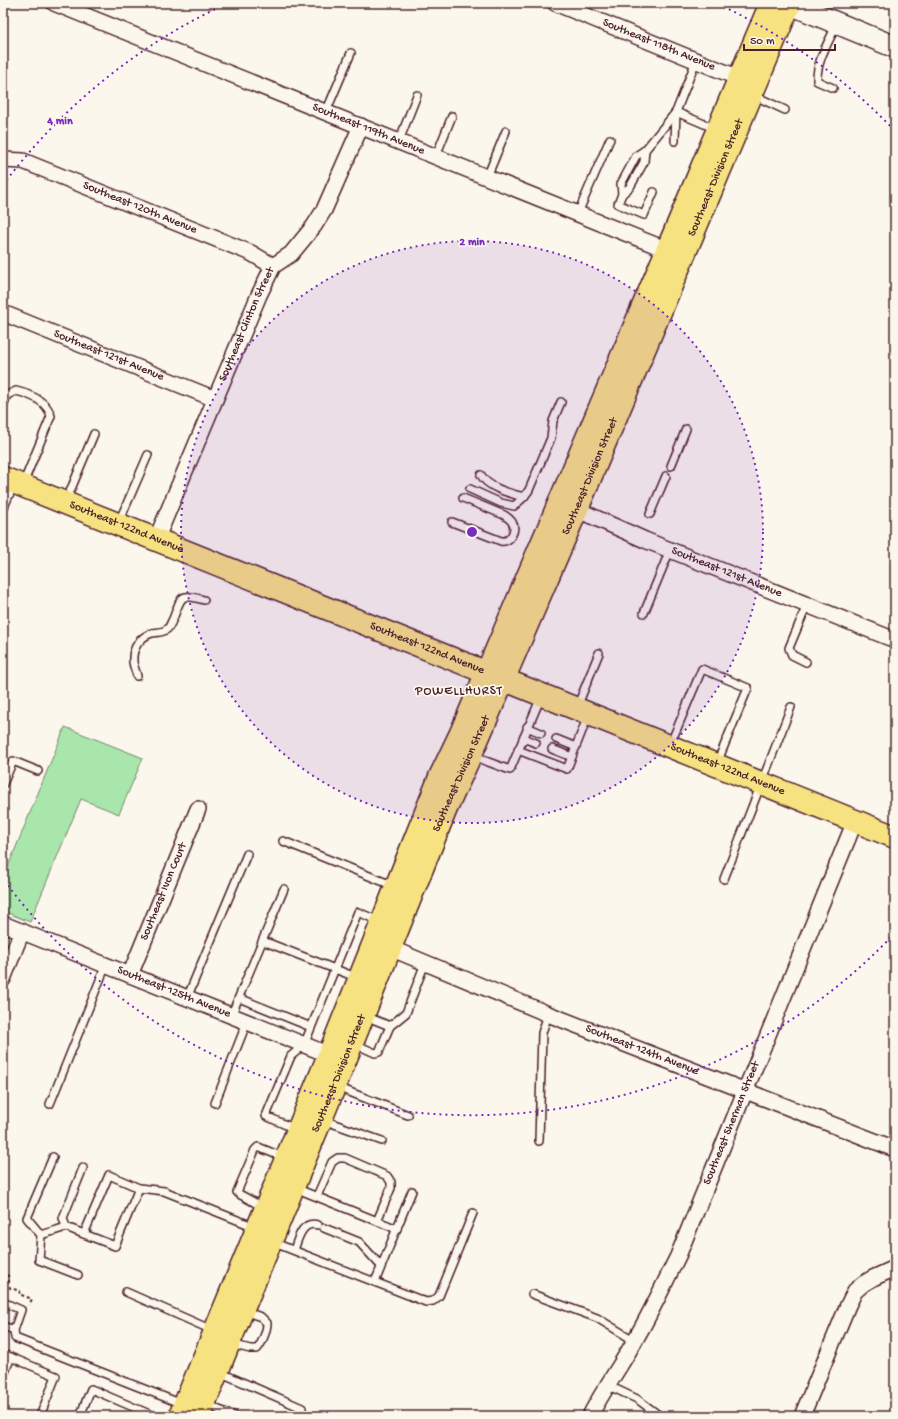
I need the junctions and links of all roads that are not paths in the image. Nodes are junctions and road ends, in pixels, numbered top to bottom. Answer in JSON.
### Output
{"nodes":[{"id":1,"x":54,"y":3,"type":"edge"},
{"id":2,"x":555,"y":3,"type":"edge"},
{"id":3,"x":785,"y":3,"type":"edge"},
{"id":4,"x":837,"y":24,"type":"junction"},
{"id":5,"x":895,"y":47,"type":"edge"},
{"id":6,"x":351,"y":53,"type":"dead end"},
{"id":7,"x":696,"y":61,"type":"junction"},
{"id":8,"x":745,"y":86,"type":"junction"},
{"id":9,"x":833,"y":88,"type":"dead end"},
{"id":10,"x":417,"y":96,"type":"dead end"},
{"id":11,"x":785,"y":110,"type":"dead end"},
{"id":12,"x":326,"y":112,"type":"junction"},
{"id":13,"x":676,"y":112,"type":"junction"},
{"id":14,"x":452,"y":116,"type":"dead end"},
{"id":15,"x":361,"y":126,"type":"junction"},
{"id":16,"x":506,"y":131,"type":"dead end"},
{"id":17,"x":714,"y":138,"type":"junction"},
{"id":18,"x":610,"y":139,"type":"dead end"},
{"id":19,"x":399,"y":141,"type":"junction"},
{"id":20,"x":675,"y":141,"type":"dead end"},
{"id":21,"x":436,"y":156,"type":"junction"},
{"id":22,"x":3,"y":160,"type":"edge"},
{"id":23,"x":487,"y":176,"type":"junction"},
{"id":24,"x":654,"y":192,"type":"dead end"},
{"id":25,"x":578,"y":213,"type":"junction"},
{"id":26,"x":702,"y":213,"type":"junction"},
{"id":27,"x":675,"y":253,"type":"junction"},
{"id":28,"x":274,"y":266,"type":"junction"},
{"id":29,"x":3,"y":313,"type":"edge"},
{"id":30,"x":215,"y":399,"type":"junction"},
{"id":31,"x":561,"y":402,"type":"dead end"},
{"id":32,"x":3,"y":406,"type":"edge"},
{"id":33,"x":686,"y":429,"type":"dead end"},
{"id":34,"x":94,"y":434,"type":"dead end"},
{"id":35,"x":148,"y":455,"type":"dead end"},
{"id":36,"x":670,"y":466,"type":"dead end"},
{"id":37,"x":481,"y":475,"type":"dead end"},
{"id":38,"x":666,"y":476,"type":"dead end"},
{"id":39,"x":13,"y":482,"type":"edge"},
{"id":40,"x":470,"y":489,"type":"dead end"},
{"id":41,"x":524,"y":497,"type":"junction"},
{"id":42,"x":463,"y":498,"type":"dead end"},
{"id":43,"x":66,"y":503,"type":"junction"},
{"id":44,"x":568,"y":505,"type":"junction"},
{"id":45,"x":3,"y":510,"type":"edge"},
{"id":46,"x":650,"y":514,"type":"dead end"},
{"id":47,"x":452,"y":522,"type":"dead end"},
{"id":48,"x":118,"y":525,"type":"junction"},
{"id":49,"x":156,"y":540,"type":"junction"},
{"id":50,"x":670,"y":550,"type":"junction"},
{"id":51,"x":204,"y":600,"type":"dead end"},
{"id":52,"x":807,"y":605,"type":"junction"},
{"id":53,"x":644,"y":613,"type":"dead end"},
{"id":54,"x":895,"y":640,"type":"edge"},
{"id":55,"x":599,"y":653,"type":"dead end"},
{"id":56,"x":806,"y":662,"type":"dead end"},
{"id":57,"x":137,"y":676,"type":"dead end"},
{"id":58,"x":495,"y":676,"type":"junction"},
{"id":59,"x":542,"y":695,"type":"junction"},
{"id":60,"x":791,"y":707,"type":"dead end"},
{"id":61,"x":583,"y":712,"type":"junction"},
{"id":62,"x":528,"y":727,"type":"junction"},
{"id":63,"x":541,"y":733,"type":"dead end"},
{"id":64,"x":523,"y":738,"type":"junction"},
{"id":65,"x":556,"y":739,"type":"dead end"},
{"id":66,"x":536,"y":743,"type":"dead end"},
{"id":67,"x":669,"y":746,"type":"junction"},
{"id":68,"x":576,"y":747,"type":"junction"},
{"id":69,"x":552,"y":749,"type":"dead end"},
{"id":70,"x":518,"y":750,"type":"junction"},
{"id":71,"x":470,"y":755,"type":"junction"},
{"id":72,"x":572,"y":757,"type":"junction"},
{"id":73,"x":716,"y":765,"type":"junction"},
{"id":74,"x":38,"y":771,"type":"dead end"},
{"id":75,"x":761,"y":783,"type":"junction"},
{"id":76,"x":3,"y":784,"type":"edge"},
{"id":77,"x":198,"y":809,"type":"dead end"},
{"id":78,"x":855,"y":821,"type":"junction"},
{"id":79,"x":895,"y":837,"type":"edge"},
{"id":80,"x":283,"y":841,"type":"dead end"},
{"id":81,"x":247,"y":854,"type":"dead end"},
{"id":82,"x":724,"y":879,"type":"dead end"},
{"id":83,"x":396,"y":887,"type":"junction"},
{"id":84,"x":284,"y":889,"type":"dead end"},
{"id":85,"x":382,"y":922,"type":"junction"},
{"id":86,"x":3,"y":924,"type":"edge"},
{"id":87,"x":22,"y":931,"type":"junction"},
{"id":88,"x":263,"y":941,"type":"junction"},
{"id":89,"x":390,"y":948,"type":"junction"},
{"id":90,"x":425,"y":963,"type":"junction"},
{"id":91,"x":106,"y":965,"type":"junction"},
{"id":92,"x":335,"y":969,"type":"junction"},
{"id":93,"x":130,"y":975,"type":"junction"},
{"id":94,"x":3,"y":978,"type":"edge"},
{"id":95,"x":360,"y":978,"type":"junction"},
{"id":96,"x":187,"y":998,"type":"junction"},
{"id":97,"x":239,"y":998,"type":"junction"},
{"id":98,"x":548,"y":1014,"type":"junction"},
{"id":99,"x":363,"y":1015,"type":"junction"},
{"id":100,"x":232,"y":1016,"type":"junction"},
{"id":101,"x":247,"y":1022,"type":"junction"},
{"id":102,"x":390,"y":1026,"type":"junction"},
{"id":103,"x":312,"y":1027,"type":"junction"},
{"id":104,"x":304,"y":1045,"type":"junction"},
{"id":105,"x":342,"y":1053,"type":"junction"},
{"id":106,"x":335,"y":1086,"type":"junction"},
{"id":107,"x":745,"y":1091,"type":"junction"},
{"id":108,"x":215,"y":1102,"type":"dead end"},
{"id":109,"x":50,"y":1104,"type":"dead end"},
{"id":110,"x":408,"y":1115,"type":"dead end"},
{"id":111,"x":321,"y":1119,"type":"junction"},
{"id":112,"x":297,"y":1130,"type":"junction"},
{"id":113,"x":382,"y":1141,"type":"dead end"},
{"id":114,"x":538,"y":1141,"type":"dead end"},
{"id":115,"x":895,"y":1149,"type":"edge"},
{"id":116,"x":53,"y":1157,"type":"dead end"},
{"id":117,"x":286,"y":1158,"type":"junction"},
{"id":118,"x":83,"y":1168,"type":"dead end"},
{"id":119,"x":293,"y":1187,"type":"junction"},
{"id":120,"x":139,"y":1188,"type":"junction"},
{"id":121,"x":412,"y":1191,"type":"dead end"},
{"id":122,"x":317,"y":1196,"type":"junction"},
{"id":123,"x":265,"y":1208,"type":"junction"},
{"id":124,"x":474,"y":1213,"type":"dead end"},
{"id":125,"x":378,"y":1221,"type":"junction"},
{"id":126,"x":66,"y":1227,"type":"junction"},
{"id":127,"x":397,"y":1229,"type":"junction"},
{"id":128,"x":84,"y":1234,"type":"junction"},
{"id":129,"x":41,"y":1235,"type":"junction"},
{"id":130,"x":264,"y":1235,"type":"junction"},
{"id":131,"x":294,"y":1250,"type":"junction"},
{"id":132,"x":381,"y":1266,"type":"junction"},
{"id":133,"x":895,"y":1268,"type":"edge"},
{"id":134,"x":78,"y":1275,"type":"dead end"},
{"id":135,"x":375,"y":1282,"type":"junction"},
{"id":136,"x":126,"y":1292,"type":"dead end"},
{"id":137,"x":532,"y":1294,"type":"dead end"},
{"id":138,"x":3,"y":1302,"type":"edge"},
{"id":139,"x":242,"y":1310,"type":"junction"},
{"id":140,"x":3,"y":1326,"type":"edge"},
{"id":141,"x":14,"y":1330,"type":"junction"},
{"id":142,"x":221,"y":1337,"type":"junction"},
{"id":143,"x":635,"y":1341,"type":"junction"},
{"id":144,"x":3,"y":1354,"type":"edge"},
{"id":145,"x":11,"y":1358,"type":"junction"},
{"id":146,"x":217,"y":1371,"type":"junction"},
{"id":147,"x":3,"y":1377,"type":"edge"},
{"id":148,"x":607,"y":1385,"type":"junction"},
{"id":149,"x":302,"y":1408,"type":"dead end"},
{"id":150,"x":192,"y":1410,"type":"edge"},
{"id":151,"x":40,"y":1416,"type":"edge"},
{"id":152,"x":80,"y":1416,"type":"edge"},
{"id":153,"x":154,"y":1416,"type":"edge"},
{"id":154,"x":235,"y":1416,"type":"edge"},
{"id":155,"x":590,"y":1416,"type":"edge"},
{"id":156,"x":660,"y":1416,"type":"edge"},
{"id":157,"x":802,"y":1416,"type":"edge"}],
"edges":[{"from":1,"to":12,"type":"street","name":"Southeast 119th Avenue"},
{"from":2,"to":7,"type":"street","name":"Southeast 118th Avenue"},
{"from":3,"to":4,"type":"street"},
{"from":3,"to":8,"type":"main road","name":"Southeast Division Street"},
{"from":4,"to":5,"type":"street"},
{"from":4,"to":9,"type":"lane"},
{"from":6,"to":12,"type":"lane"},
{"from":7,"to":8,"type":"street","name":"Southeast 118th Avenue"},
{"from":7,"to":13,"type":"lane"},
{"from":8,"to":11,"type":"lane"},
{"from":8,"to":17,"type":"main road","name":"Southeast Division Street"},
{"from":8,"to":26,"type":"main road","name":"Southeast Division Street"},
{"from":10,"to":19,"type":"lane"},
{"from":12,"to":15,"type":"street","name":"Southeast 119th Avenue"},
{"from":13,"to":17,"type":"lane"},
{"from":13,"to":20,"type":"lane"},
{"from":13,"to":24,"type":"lane"},
{"from":14,"to":21,"type":"lane"},
{"from":15,"to":19,"type":"street","name":"Southeast 119th Avenue"},
{"from":15,"to":28,"type":"street","name":"Southeast Clinton Street"},
{"from":16,"to":23,"type":"lane"},
{"from":17,"to":26,"type":"main road"},
{"from":17,"to":27,"type":"main road","name":"Southeast Division Street"},
{"from":18,"to":25,"type":"lane"},
{"from":19,"to":21,"type":"street","name":"Southeast 119th Avenue"},
{"from":21,"to":23,"type":"street","name":"Southeast 119th Avenue"},
{"from":22,"to":28,"type":"street","name":"Southeast 120th Avenue"},
{"from":23,"to":25,"type":"street","name":"Southeast 119th Avenue"},
{"from":25,"to":27,"type":"street","name":"Southeast 119th Avenue"},
{"from":26,"to":27,"type":"main road","name":"Southeast Division Street"},
{"from":27,"to":44,"type":"main road","name":"Southeast Division Street"},
{"from":28,"to":30,"type":"street","name":"Southeast Clinton Street"},
{"from":29,"to":30,"type":"street","name":"Southeast 121st Avenue"},
{"from":30,"to":49,"type":"street","name":"Southeast Clinton Street"},
{"from":31,"to":41,"type":"lane"},
{"from":32,"to":39,"type":"lane"},
{"from":33,"to":36,"type":"lane"},
{"from":34,"to":43,"type":"lane"},
{"from":35,"to":48,"type":"lane"},
{"from":37,"to":41,"type":"lane"},
{"from":38,"to":46,"type":"lane"},
{"from":39,"to":43,"type":"main road","name":"Southeast 122nd Avenue"},
{"from":39,"to":45,"type":"lane"},
{"from":40,"to":41,"type":"lane"},
{"from":42,"to":47,"type":"lane"},
{"from":43,"to":48,"type":"main road","name":"Southeast 122nd Avenue"},
{"from":44,"to":50,"type":"street","name":"Southeast 121st Avenue"},
{"from":44,"to":58,"type":"main road","name":"Southeast Division Street"},
{"from":48,"to":49,"type":"main road","name":"Southeast 122nd Avenue"},
{"from":49,"to":58,"type":"main road","name":"Southeast 122nd Avenue"},
{"from":50,"to":52,"type":"street","name":"Southeast 121st Avenue"},
{"from":50,"to":53,"type":"lane"},
{"from":51,"to":57,"type":"lane"},
{"from":52,"to":54,"type":"street","name":"Southeast 121st Avenue"},
{"from":52,"to":56,"type":"lane"},
{"from":55,"to":61,"type":"lane"},
{"from":58,"to":59,"type":"main road","name":"Southeast 122nd Avenue"},
{"from":58,"to":71,"type":"main road","name":"Southeast Division Street"},
{"from":58,"to":83,"type":"main road","name":"Southeast Division Street"},
{"from":59,"to":61,"type":"main road","name":"Southeast 122nd Avenue"},
{"from":59,"to":62,"type":"lane"},
{"from":60,"to":75,"type":"lane"},
{"from":61,"to":67,"type":"main road","name":"Southeast 122nd Avenue"},
{"from":61,"to":68,"type":"lane"},
{"from":62,"to":63,"type":"lane"},
{"from":62,"to":64,"type":"lane"},
{"from":64,"to":66,"type":"lane"},
{"from":64,"to":70,"type":"lane"},
{"from":65,"to":68,"type":"lane"},
{"from":67,"to":73,"type":"main road","name":"Southeast 122nd Avenue"},
{"from":67,"to":73,"type":"lane"},
{"from":68,"to":72,"type":"lane"},
{"from":69,"to":72,"type":"lane"},
{"from":70,"to":71,"type":"lane"},
{"from":70,"to":72,"type":"lane"},
{"from":71,"to":89,"type":"main road","name":"Southeast Division Street"},
{"from":73,"to":75,"type":"main road","name":"Southeast 122nd Avenue"},
{"from":74,"to":76,"type":"lane"},
{"from":75,"to":78,"type":"main road","name":"Southeast 122nd Avenue"},
{"from":75,"to":82,"type":"lane"},
{"from":77,"to":93,"type":"street","name":"Southeast Ivon Court"},
{"from":78,"to":79,"type":"main road","name":"Southeast 122nd Avenue"},
{"from":78,"to":107,"type":"street","name":"Southeast Sherman Street"},
{"from":80,"to":83,"type":"lane"},
{"from":81,"to":96,"type":"lane"},
{"from":83,"to":85,"type":"main road","name":"Southeast Division Street"},
{"from":84,"to":88,"type":"lane"},
{"from":85,"to":89,"type":"main road"},
{"from":85,"to":92,"type":"lane"},
{"from":85,"to":95,"type":"main road","name":"Southeast Division Street"},
{"from":86,"to":87,"type":"street","name":"Southeast 125th Avenue"},
{"from":87,"to":91,"type":"street","name":"Southeast 125th Avenue"},
{"from":87,"to":94,"type":"street"},
{"from":88,"to":92,"type":"lane"},
{"from":88,"to":97,"type":"lane"},
{"from":89,"to":90,"type":"street","name":"Southeast 124th Avenue"},
{"from":89,"to":99,"type":"main road","name":"Southeast Division Street"},
{"from":90,"to":98,"type":"street","name":"Southeast 124th Avenue"},
{"from":90,"to":102,"type":"lane"},
{"from":91,"to":93,"type":"street","name":"Southeast 125th Avenue"},
{"from":91,"to":109,"type":"lane"},
{"from":92,"to":95,"type":"lane"},
{"from":92,"to":103,"type":"lane"},
{"from":93,"to":96,"type":"street","name":"Southeast 125th Avenue"},
{"from":95,"to":105,"type":"main road","name":"Southeast Division Street"},
{"from":96,"to":100,"type":"street","name":"Southeast 125th Avenue"},
{"from":97,"to":100,"type":"lane"},
{"from":97,"to":103,"type":"lane"},
{"from":98,"to":107,"type":"street","name":"Southeast 124th Avenue"},
{"from":98,"to":114,"type":"lane"},
{"from":99,"to":102,"type":"lane"},
{"from":99,"to":105,"type":"main road","name":"Southeast Division Street"},
{"from":100,"to":101,"type":"street","name":"Southeast 125th Avenue"},
{"from":101,"to":104,"type":"street","name":"Southeast 125th Avenue"},
{"from":101,"to":108,"type":"lane"},
{"from":102,"to":105,"type":"lane"},
{"from":103,"to":104,"type":"lane"},
{"from":104,"to":105,"type":"street","name":"Southeast 125th Avenue"},
{"from":104,"to":112,"type":"lane"},
{"from":105,"to":106,"type":"main road","name":"Southeast Division Street"},
{"from":105,"to":112,"type":"main road","name":"Southeast Division Street"},
{"from":106,"to":110,"type":"lane"},
{"from":106,"to":111,"type":"main road","name":"Southeast Division Street"},
{"from":107,"to":115,"type":"street","name":"Southeast 124th Avenue"},
{"from":107,"to":143,"type":"street","name":"Southeast Sherman Street"},
{"from":111,"to":113,"type":"lane"},
{"from":111,"to":119,"type":"main road","name":"Southeast Division Street"},
{"from":112,"to":117,"type":"main road","name":"Southeast Division Street"},
{"from":116,"to":129,"type":"lane"},
{"from":117,"to":123,"type":"main road","name":"Southeast Division Street"},
{"from":117,"to":123,"type":"lane"},
{"from":118,"to":126,"type":"lane"},
{"from":119,"to":122,"type":"lane"},
{"from":119,"to":130,"type":"main road","name":"Southeast Division Street"},
{"from":120,"to":128,"type":"lane"},
{"from":120,"to":128,"type":"lane"},
{"from":120,"to":130,"type":"lane"},
{"from":121,"to":127,"type":"lane"},
{"from":122,"to":125,"type":"lane"},
{"from":122,"to":125,"type":"lane"},
{"from":123,"to":130,"type":"main road","name":"Southeast Division Street"},
{"from":124,"to":135,"type":"lane"},
{"from":125,"to":127,"type":"lane"},
{"from":126,"to":128,"type":"lane"},
{"from":126,"to":129,"type":"lane"},
{"from":127,"to":132,"type":"lane"},
{"from":129,"to":134,"type":"lane"},
{"from":130,"to":131,"type":"lane"},
{"from":130,"to":139,"type":"main road","name":"Southeast Division Street"},
{"from":130,"to":142,"type":"main road","name":"Southeast Division Street"},
{"from":131,"to":132,"type":"lane"},
{"from":131,"to":135,"type":"lane"},
{"from":132,"to":135,"type":"lane"},
{"from":133,"to":157,"type":"street"},
{"from":136,"to":142,"type":"lane"},
{"from":137,"to":143,"type":"lane"},
{"from":138,"to":141,"type":"lane"},
{"from":139,"to":142,"type":"main road","name":"Southeast Division Street"},
{"from":139,"to":142,"type":"lane"},
{"from":140,"to":141,"type":"lane"},
{"from":141,"to":150,"type":"lane"},
{"from":142,"to":146,"type":"main road","name":"Southeast Division Street"},
{"from":142,"to":150,"type":"main road","name":"Southeast Division Street"},
{"from":143,"to":148,"type":"street","name":"Southeast Sherman Street"},
{"from":144,"to":145,"type":"lane"},
{"from":145,"to":147,"type":"lane"},
{"from":145,"to":151,"type":"lane"},
{"from":146,"to":149,"type":"lane"},
{"from":146,"to":150,"type":"main road","name":"Southeast Division Street"},
{"from":148,"to":155,"type":"street","name":"Southeast Sherman Street"},
{"from":148,"to":156,"type":"lane"},
{"from":150,"to":154,"type":"lane"},
{"from":152,"to":153,"type":"lane"}]}
